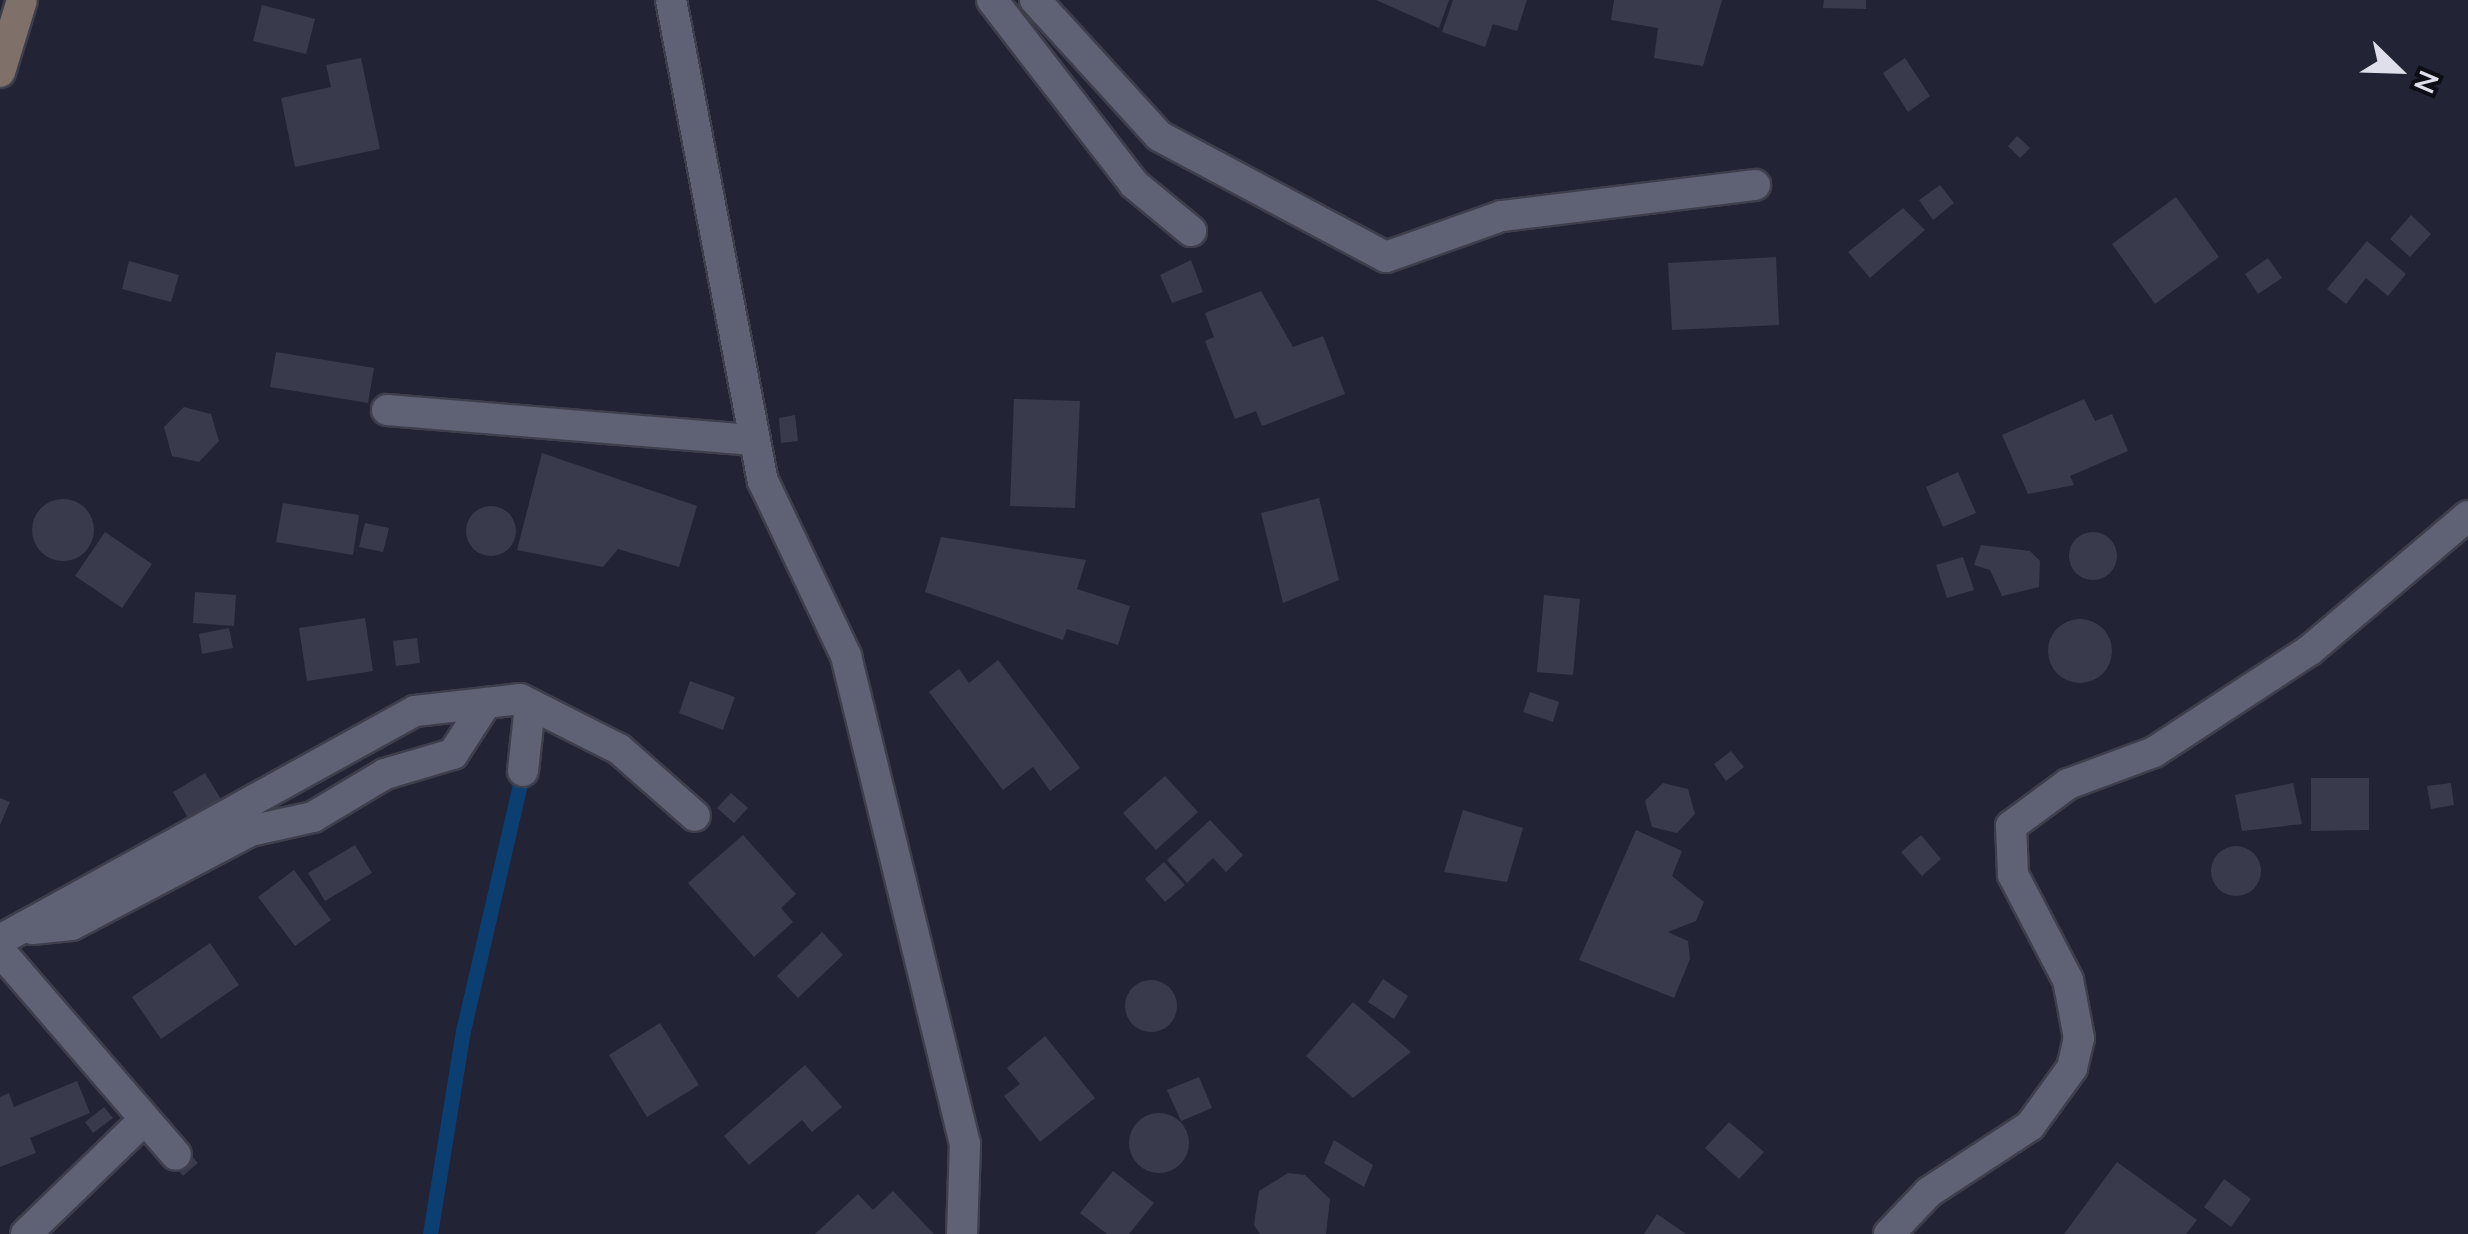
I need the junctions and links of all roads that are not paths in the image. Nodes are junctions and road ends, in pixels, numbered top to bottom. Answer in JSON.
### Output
{"nodes":[{"id":1,"x":22,"y":0,"type":"edge"},
{"id":2,"x":671,"y":0,"type":"edge"},
{"id":3,"x":992,"y":0,"type":"edge"},
{"id":4,"x":1035,"y":0,"type":"edge"},
{"id":5,"x":0,"y":72,"type":"edge"},
{"id":6,"x":1755,"y":185,"type":"dead end"},
{"id":7,"x":1192,"y":231,"type":"dead end"},
{"id":8,"x":387,"y":410,"type":"dead end"},
{"id":9,"x":754,"y":440,"type":"junction"},
{"id":10,"x":2468,"y":516,"type":"edge"},
{"id":11,"x":486,"y":703,"type":"junction"},
{"id":12,"x":530,"y":705,"type":"junction"},
{"id":13,"x":523,"y":771,"type":"dead end"},
{"id":14,"x":695,"y":816,"type":"dead end"},
{"id":15,"x":6,"y":941,"type":"edge"},
{"id":16,"x":145,"y":1119,"type":"junction"},
{"id":17,"x":176,"y":1156,"type":"dead end"},
{"id":18,"x":26,"y":1234,"type":"edge"},
{"id":19,"x":962,"y":1234,"type":"edge"},
{"id":20,"x":1889,"y":1234,"type":"edge"}],
"edges":[{"from":1,"to":5,"type":"street"},
{"from":2,"to":9,"type":"street"},
{"from":3,"to":7,"type":"street"},
{"from":4,"to":6,"type":"street"},
{"from":8,"to":9,"type":"street"},
{"from":9,"to":19,"type":"street"},
{"from":10,"to":20,"type":"street"},
{"from":11,"to":12,"type":"street"},
{"from":11,"to":15,"type":"street"},
{"from":11,"to":15,"type":"street"},
{"from":12,"to":13,"type":"street"},
{"from":12,"to":14,"type":"street"},
{"from":15,"to":16,"type":"street"},
{"from":16,"to":17,"type":"street"},
{"from":16,"to":18,"type":"street"}]}
